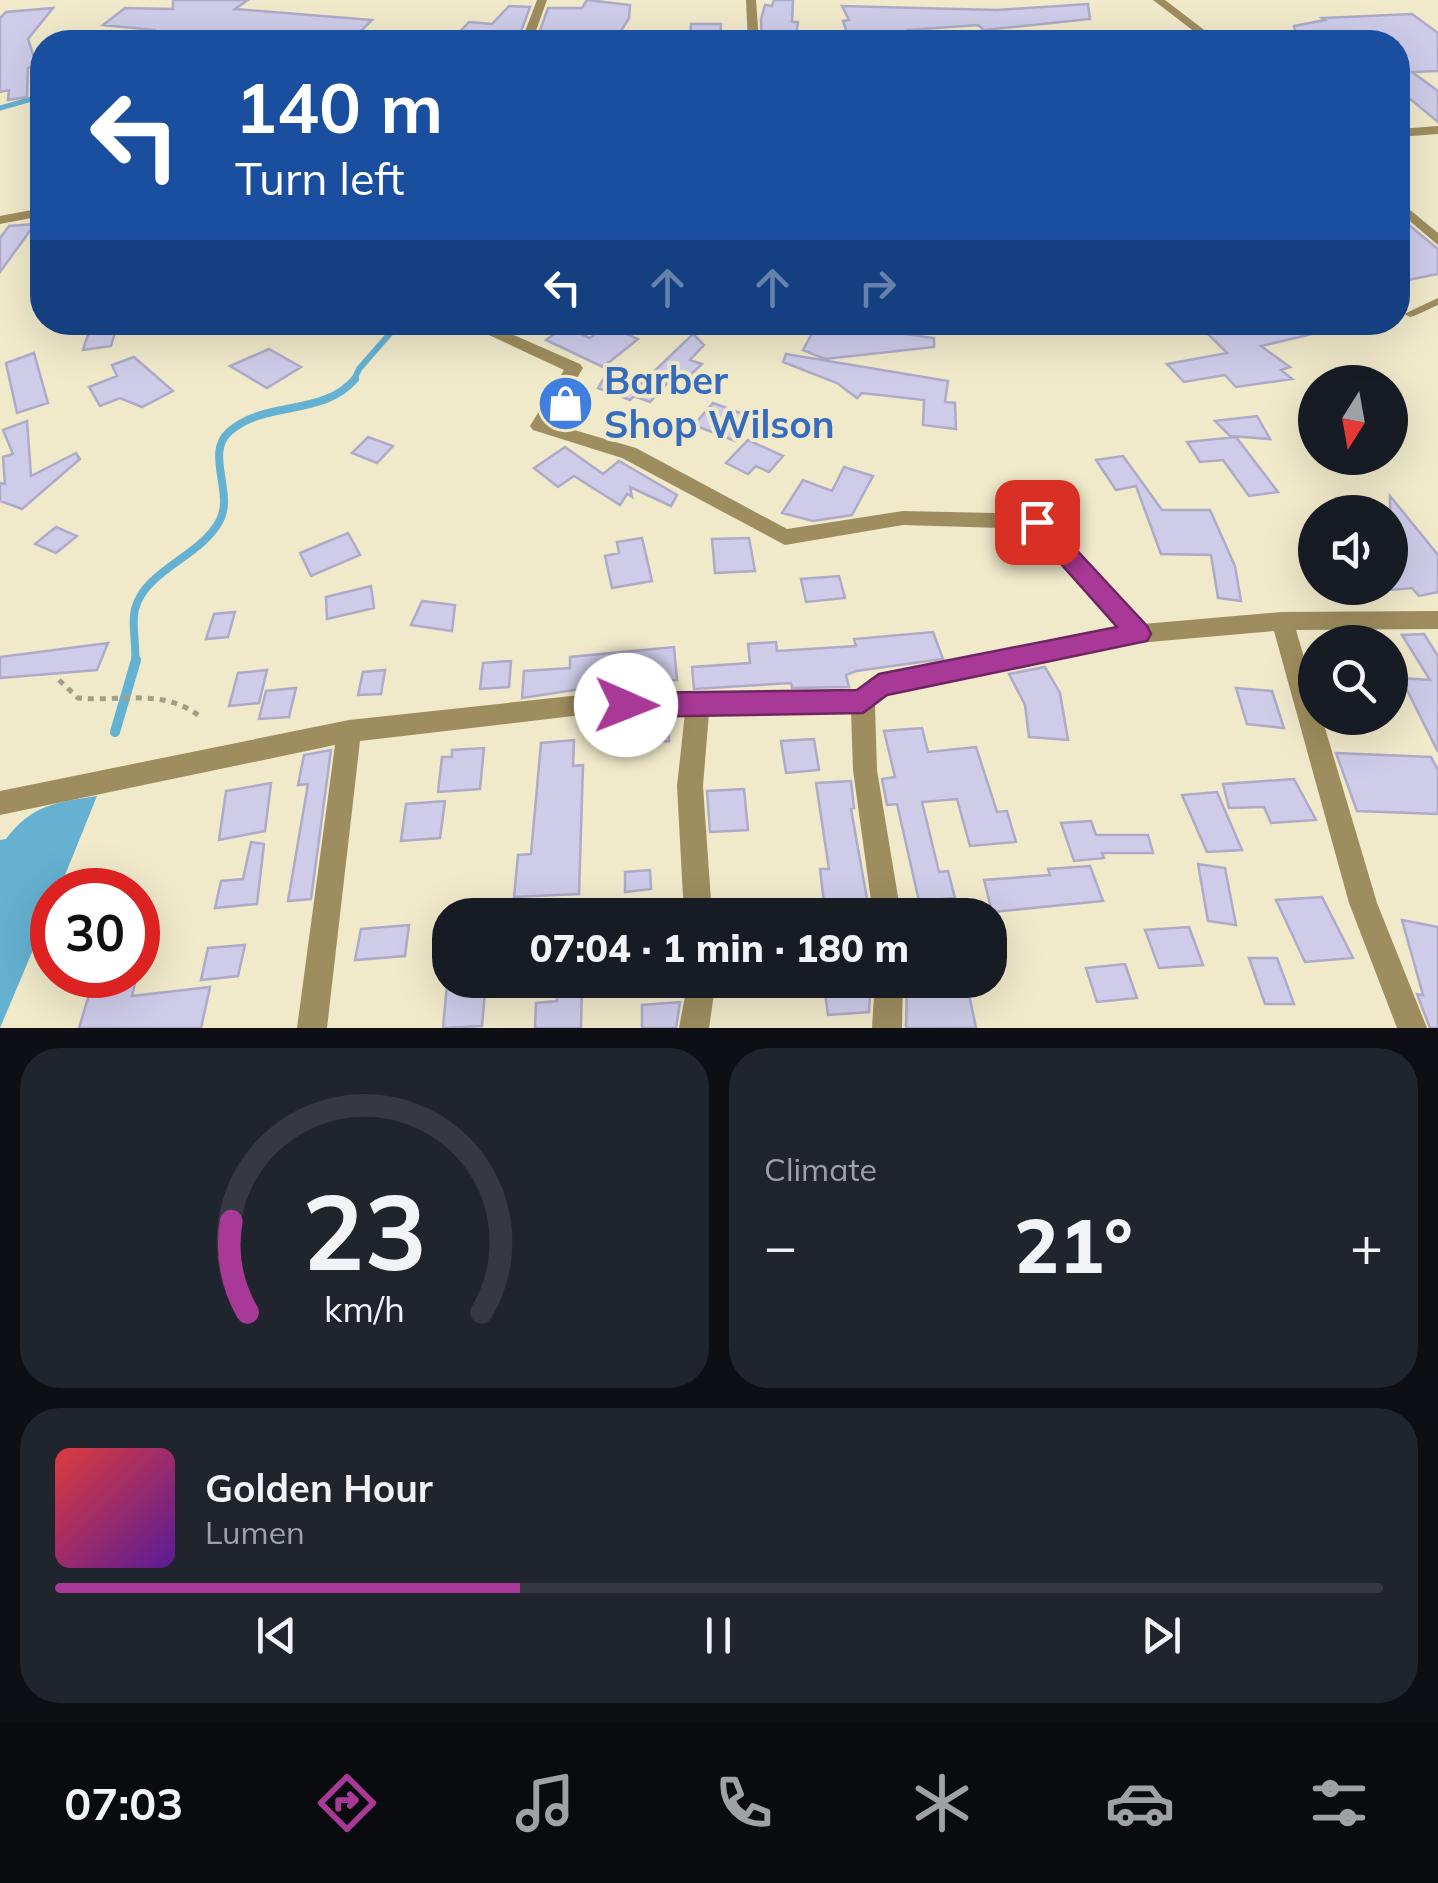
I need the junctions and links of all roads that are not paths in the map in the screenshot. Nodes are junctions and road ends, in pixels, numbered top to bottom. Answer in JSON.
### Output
{"nodes":[{"id":1,"x":542,"y":0,"type":"edge"},
{"id":2,"x":751,"y":0,"type":"edge"},
{"id":3,"x":1158,"y":0,"type":"edge"},
{"id":4,"x":531,"y":30,"type":"edge"},
{"id":5,"x":753,"y":30,"type":"edge"},
{"id":6,"x":1198,"y":30,"type":"edge"},
{"id":7,"x":1438,"y":130,"type":"edge"},
{"id":8,"x":1410,"y":131,"type":"edge"},
{"id":9,"x":30,"y":214,"type":"edge"},
{"id":10,"x":1410,"y":215,"type":"edge"},
{"id":11,"x":0,"y":220,"type":"edge"},
{"id":12,"x":1438,"y":241,"type":"edge"},
{"id":13,"x":1438,"y":301,"type":"edge"},
{"id":14,"x":1410,"y":314,"type":"dead end"},
{"id":15,"x":499,"y":335,"type":"edge"},
{"id":16,"x":1282,"y":620,"type":"junction"},
{"id":17,"x":1438,"y":620,"type":"edge"},
{"id":18,"x":1138,"y":634,"type":"junction"},
{"id":19,"x":863,"y":702,"type":"junction"},
{"id":20,"x":698,"y":706,"type":"junction"},
{"id":21,"x":350,"y":731,"type":"junction"},
{"id":22,"x":0,"y":802,"type":"edge"},
{"id":23,"x":697,"y":898,"type":"edge"},
{"id":24,"x":884,"y":898,"type":"edge"},
{"id":25,"x":699,"y":998,"type":"edge"},
{"id":26,"x":888,"y":998,"type":"edge"},
{"id":27,"x":312,"y":1028,"type":"edge"},
{"id":28,"x":694,"y":1028,"type":"edge"},
{"id":29,"x":887,"y":1028,"type":"edge"},
{"id":30,"x":1412,"y":1028,"type":"edge"}],
"edges":[{"from":1,"to":4,"type":"street"},
{"from":2,"to":5,"type":"street"},
{"from":3,"to":6,"type":"street"},
{"from":7,"to":8,"type":"street"},
{"from":9,"to":11,"type":"street"},
{"from":10,"to":12,"type":"street"},
{"from":13,"to":14,"type":"lane"},
{"from":15,"to":18,"type":"street"},
{"from":16,"to":17,"type":"street"},
{"from":16,"to":18,"type":"street"},
{"from":16,"to":30,"type":"street"},
{"from":18,"to":19,"type":"street"},
{"from":19,"to":20,"type":"street"},
{"from":19,"to":24,"type":"street"},
{"from":20,"to":21,"type":"street"},
{"from":20,"to":23,"type":"street"},
{"from":21,"to":22,"type":"street"},
{"from":21,"to":27,"type":"street"},
{"from":25,"to":28,"type":"street"},
{"from":26,"to":29,"type":"street"}]}
